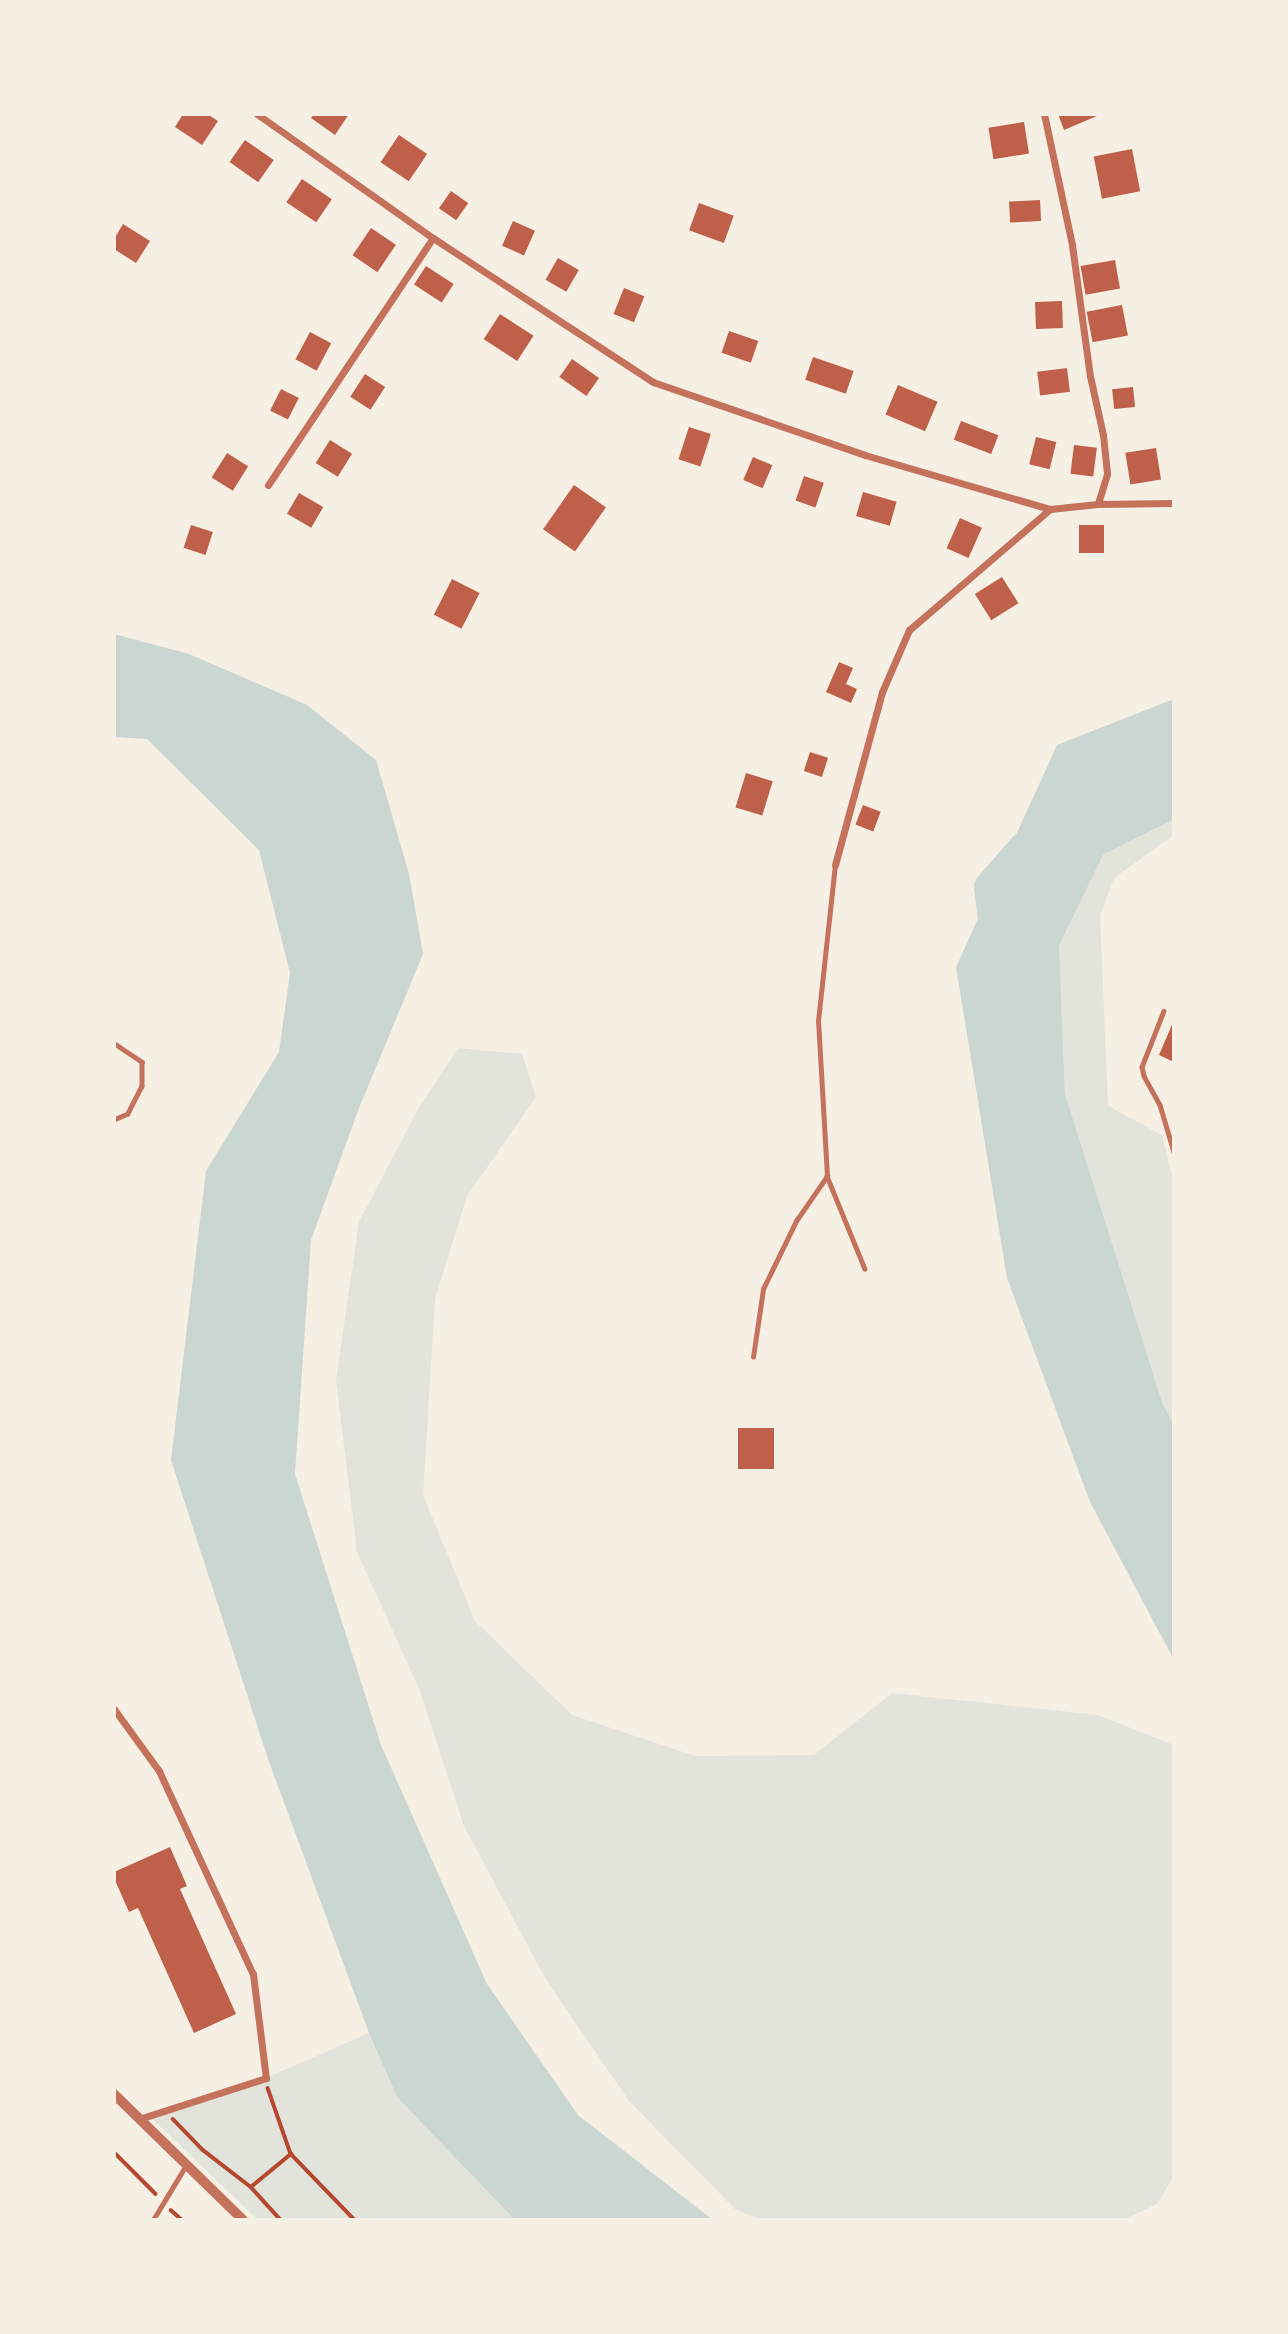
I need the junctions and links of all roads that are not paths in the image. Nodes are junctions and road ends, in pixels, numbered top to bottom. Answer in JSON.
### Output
{"nodes":[{"id":1,"x":257,"y":114,"type":"edge"},
{"id":2,"x":1044,"y":114,"type":"edge"},
{"id":3,"x":433,"y":238,"type":"junction"},
{"id":4,"x":268,"y":485,"type":"dead end"},
{"id":5,"x":1174,"y":503,"type":"edge"},
{"id":6,"x":1098,"y":504,"type":"junction"},
{"id":7,"x":1050,"y":509,"type":"junction"},
{"id":8,"x":835,"y":865,"type":"joint"},
{"id":9,"x":1164,"y":1011,"type":"dead end"},
{"id":10,"x":114,"y":1043,"type":"edge"},
{"id":11,"x":114,"y":1120,"type":"edge"},
{"id":12,"x":1174,"y":1153,"type":"edge"},
{"id":13,"x":827,"y":1176,"type":"junction"},
{"id":14,"x":865,"y":1269,"type":"dead end"},
{"id":15,"x":753,"y":1357,"type":"dead end"},
{"id":16,"x":114,"y":1709,"type":"edge"},
{"id":17,"x":114,"y":2094,"type":"edge"},
{"id":18,"x":139,"y":2119,"type":"junction"},
{"id":19,"x":186,"y":2165,"type":"junction"},
{"id":20,"x":153,"y":2220,"type":"edge"},
{"id":21,"x":243,"y":2220,"type":"edge"}],
"edges":[{"from":1,"to":3,"type":"street"},
{"from":2,"to":6,"type":"street"},
{"from":3,"to":4,"type":"street"},
{"from":3,"to":7,"type":"street"},
{"from":5,"to":6,"type":"street"},
{"from":6,"to":7,"type":"street"},
{"from":7,"to":8,"type":"street"},
{"from":8,"to":13,"type":"lane"},
{"from":9,"to":12,"type":"lane"},
{"from":10,"to":11,"type":"lane"},
{"from":13,"to":14,"type":"lane"},
{"from":13,"to":15,"type":"lane"},
{"from":16,"to":18,"type":"street"},
{"from":17,"to":18,"type":"street"},
{"from":18,"to":19,"type":"street"},
{"from":19,"to":20,"type":"lane"},
{"from":19,"to":21,"type":"street"}]}
